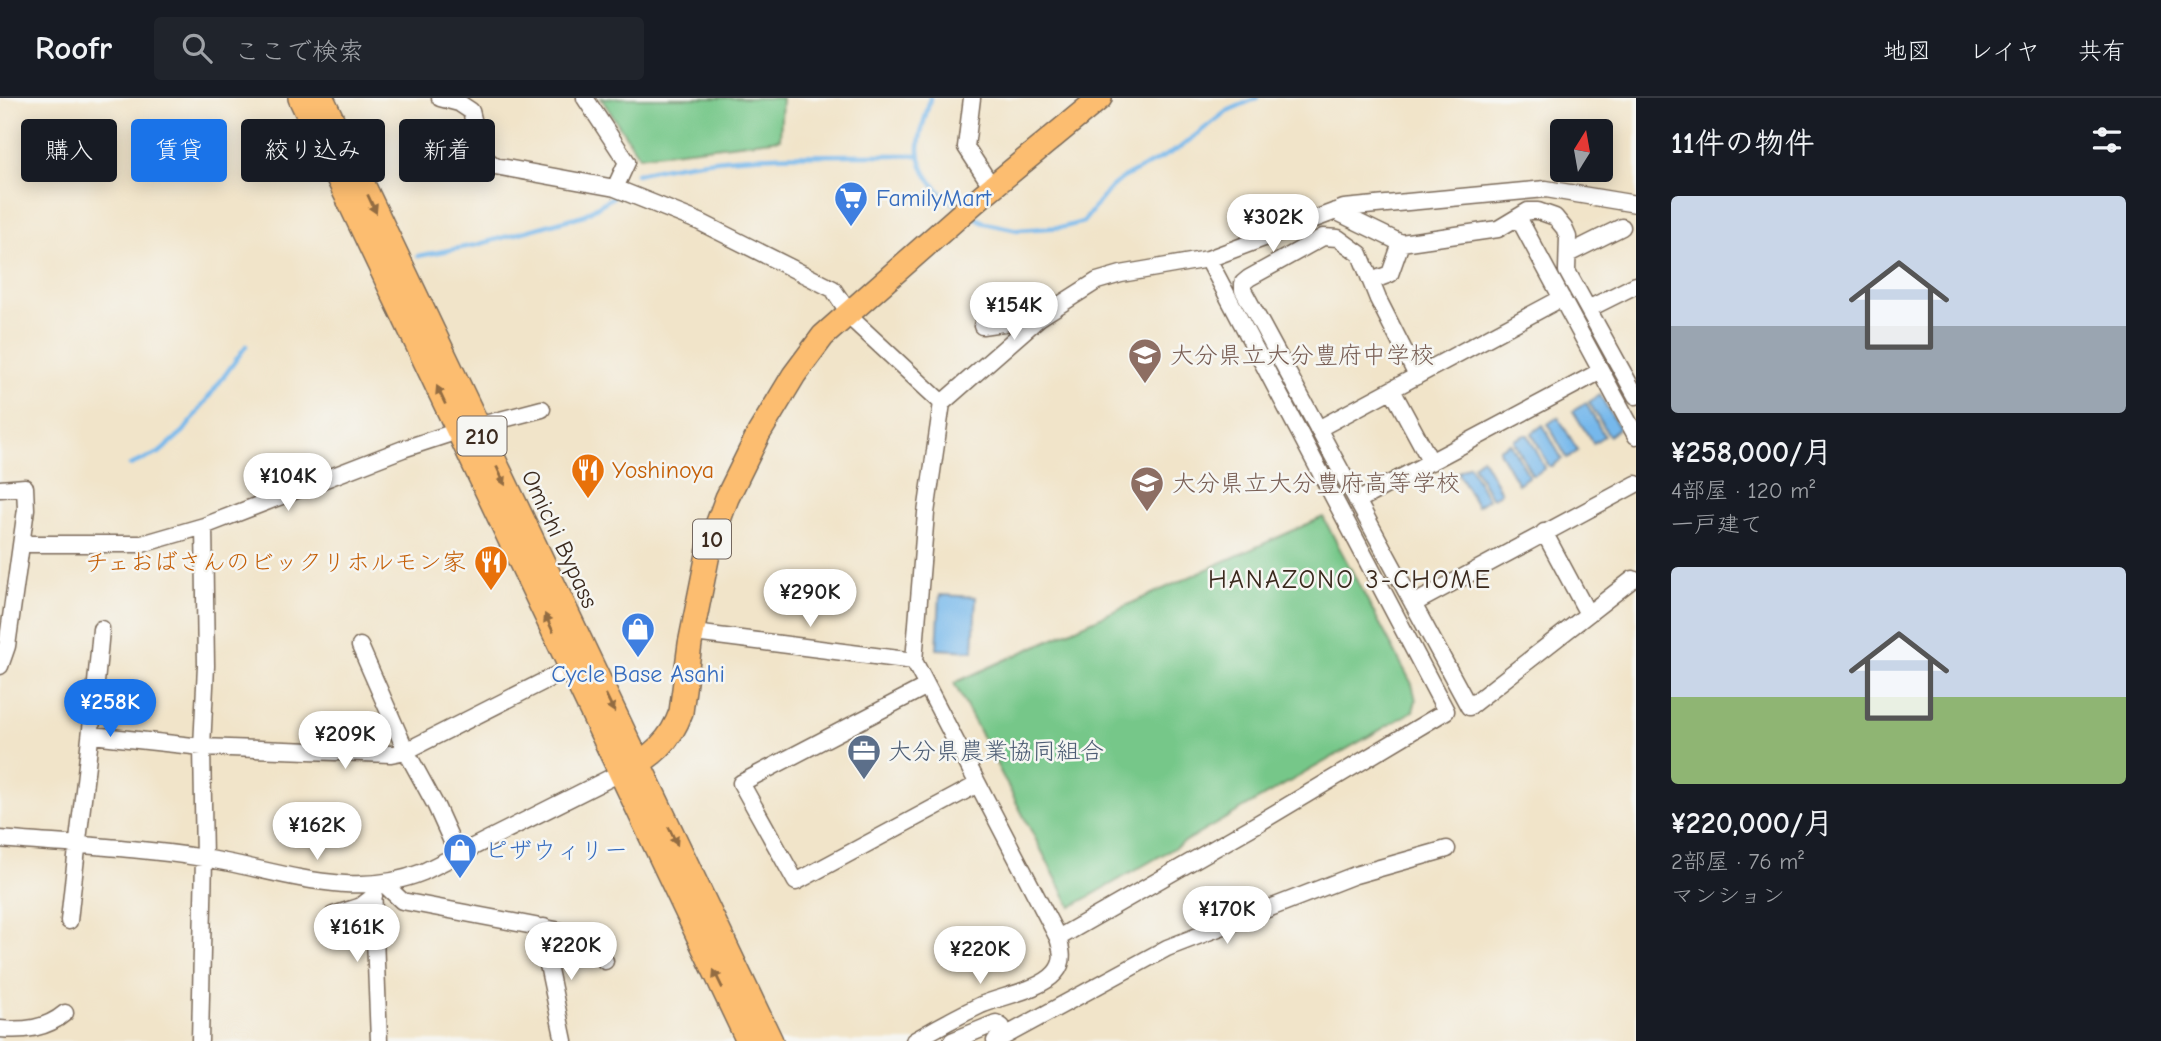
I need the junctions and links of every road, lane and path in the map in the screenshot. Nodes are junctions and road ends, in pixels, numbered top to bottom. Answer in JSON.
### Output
{"nodes":[{"id":1,"x":300,"y":98,"type":"edge"},
{"id":2,"x":322,"y":98,"type":"edge"},
{"id":3,"x":440,"y":98,"type":"edge"},
{"id":4,"x":585,"y":98,"type":"edge"},
{"id":5,"x":972,"y":98,"type":"edge"},
{"id":6,"x":1100,"y":98,"type":"edge"},
{"id":7,"x":615,"y":188,"type":"junction"},
{"id":8,"x":988,"y":190,"type":"junction"},
{"id":9,"x":1636,"y":204,"type":"edge"},
{"id":10,"x":1335,"y":211,"type":"junction"},
{"id":11,"x":1518,"y":217,"type":"junction"},
{"id":12,"x":1622,"y":227,"type":"dead end"},
{"id":13,"x":1401,"y":243,"type":"junction"},
{"id":14,"x":1568,"y":254,"type":"junction"},
{"id":15,"x":1208,"y":259,"type":"junction"},
{"id":16,"x":1371,"y":281,"type":"junction"},
{"id":17,"x":1636,"y":285,"type":"edge"},
{"id":18,"x":1562,"y":298,"type":"junction"},
{"id":19,"x":1588,"y":309,"type":"junction"},
{"id":20,"x":848,"y":314,"type":"junction"},
{"id":21,"x":1039,"y":318,"type":"junction"},
{"id":22,"x":982,"y":326,"type":"dead end"},
{"id":23,"x":1601,"y":371,"type":"junction"},
{"id":24,"x":1417,"y":376,"type":"junction"},
{"id":25,"x":1392,"y":390,"type":"junction"},
{"id":26,"x":1636,"y":396,"type":"edge"},
{"id":27,"x":942,"y":403,"type":"junction"},
{"id":28,"x":542,"y":409,"type":"dead end"},
{"id":29,"x":468,"y":428,"type":"junction"},
{"id":30,"x":1318,"y":429,"type":"junction"},
{"id":31,"x":1636,"y":436,"type":"edge"},
{"id":32,"x":1431,"y":461,"type":"junction"},
{"id":33,"x":1636,"y":484,"type":"edge"},
{"id":34,"x":0,"y":489,"type":"edge"},
{"id":35,"x":1357,"y":501,"type":"junction"},
{"id":36,"x":204,"y":526,"type":"junction"},
{"id":37,"x":1544,"y":532,"type":"junction"},
{"id":38,"x":22,"y":544,"type":"junction"},
{"id":39,"x":1633,"y":579,"type":"dead end"},
{"id":40,"x":1412,"y":604,"type":"junction"},
{"id":41,"x":1588,"y":614,"type":"junction"},
{"id":42,"x":102,"y":629,"type":"dead end"},
{"id":43,"x":702,"y":634,"type":"junction"},
{"id":44,"x":360,"y":646,"type":"dead end"},
{"id":45,"x":914,"y":661,"type":"junction"},
{"id":46,"x":0,"y":666,"type":"edge"},
{"id":47,"x":570,"y":668,"type":"junction"},
{"id":48,"x":927,"y":686,"type":"junction"},
{"id":49,"x":92,"y":734,"type":"junction"},
{"id":50,"x":202,"y":747,"type":"junction"},
{"id":51,"x":406,"y":751,"type":"junction"},
{"id":52,"x":634,"y":771,"type":"junction"},
{"id":53,"x":978,"y":784,"type":"junction"},
{"id":54,"x":0,"y":839,"type":"edge"},
{"id":55,"x":77,"y":845,"type":"junction"},
{"id":56,"x":1447,"y":849,"type":"dead end"},
{"id":57,"x":457,"y":855,"type":"junction"},
{"id":58,"x":204,"y":858,"type":"junction"},
{"id":59,"x":377,"y":889,"type":"junction"},
{"id":60,"x":333,"y":915,"type":"dead end"},
{"id":61,"x":69,"y":922,"type":"dead end"},
{"id":62,"x":544,"y":927,"type":"junction"},
{"id":63,"x":1058,"y":938,"type":"junction"},
{"id":64,"x":605,"y":961,"type":"dead end"},
{"id":65,"x":65,"y":1013,"type":"dead end"},
{"id":66,"x":0,"y":1029,"type":"edge"},
{"id":67,"x":1000,"y":1038,"type":"edge"},
{"id":68,"x":200,"y":1041,"type":"edge"},
{"id":69,"x":379,"y":1041,"type":"edge"},
{"id":70,"x":564,"y":1041,"type":"edge"},
{"id":71,"x":748,"y":1041,"type":"edge"},
{"id":72,"x":771,"y":1041,"type":"edge"},
{"id":73,"x":914,"y":1041,"type":"edge"},
{"id":74,"x":952,"y":1041,"type":"edge"}],
"edges":[{"from":29,"to":1,"type":"highway","name":"Omichi Bypass","number":"210","one_way":true},
{"from":2,"to":29,"type":"highway","name":"Omichi Bypass","number":"210","one_way":true},
{"from":3,"to":7,"type":"street"},
{"from":4,"to":7,"type":"street"},
{"from":5,"to":8,"type":"street"},
{"from":6,"to":8,"type":"highway","number":"10"},
{"from":7,"to":20,"type":"street"},
{"from":8,"to":20,"type":"highway","number":"10"},
{"from":9,"to":10,"type":"street"},
{"from":10,"to":13,"type":"street"},
{"from":10,"to":15,"type":"street"},
{"from":11,"to":13,"type":"street"},
{"from":11,"to":14,"type":"street"},
{"from":11,"to":18,"type":"street"},
{"from":12,"to":14,"type":"street"},
{"from":13,"to":16,"type":"street"},
{"from":14,"to":19,"type":"street"},
{"from":15,"to":21,"type":"street"},
{"from":15,"to":63,"type":"street"},
{"from":16,"to":24,"type":"street"},
{"from":16,"to":30,"type":"street"},
{"from":17,"to":19,"type":"street"},
{"from":18,"to":23,"type":"street"},
{"from":18,"to":24,"type":"street"},
{"from":19,"to":26,"type":"street"},
{"from":20,"to":27,"type":"street"},
{"from":20,"to":43,"type":"highway","number":"10"},
{"from":20,"to":52,"type":"highway","number":"10"},
{"from":21,"to":22,"type":"street"},
{"from":21,"to":27,"type":"street"},
{"from":23,"to":31,"type":"street"},
{"from":23,"to":32,"type":"street"},
{"from":24,"to":25,"type":"street"},
{"from":25,"to":30,"type":"street"},
{"from":25,"to":32,"type":"street"},
{"from":27,"to":45,"type":"street"},
{"from":28,"to":29,"type":"street"},
{"from":29,"to":36,"type":"street"},
{"from":47,"to":29,"type":"highway","name":"Omichi Bypass","number":"210","one_way":true},
{"from":29,"to":52,"type":"highway","name":"Omichi Bypass","number":"210","one_way":true},
{"from":30,"to":35,"type":"street"},
{"from":32,"to":35,"type":"street"},
{"from":33,"to":37,"type":"street"},
{"from":34,"to":38,"type":"street"},
{"from":35,"to":40,"type":"street"},
{"from":36,"to":38,"type":"street"},
{"from":36,"to":50,"type":"street"},
{"from":37,"to":40,"type":"street"},
{"from":37,"to":41,"type":"street"},
{"from":38,"to":46,"type":"street"},
{"from":39,"to":41,"type":"street"},
{"from":40,"to":41,"type":"street"},
{"from":42,"to":49,"type":"street"},
{"from":43,"to":45,"type":"street"},
{"from":43,"to":52,"type":"highway","number":"10"},
{"from":44,"to":51,"type":"street"},
{"from":45,"to":48,"type":"street"},
{"from":47,"to":51,"type":"street"},
{"from":47,"to":52,"type":"highway","name":"Omichi Bypass","number":"210"},
{"from":48,"to":53,"type":"street"},
{"from":48,"to":53,"type":"street"},
{"from":49,"to":50,"type":"street"},
{"from":49,"to":55,"type":"street"},
{"from":50,"to":51,"type":"street"},
{"from":50,"to":58,"type":"street"},
{"from":51,"to":57,"type":"street"},
{"from":52,"to":57,"type":"street"},
{"from":71,"to":52,"type":"highway","one_way":true},
{"from":52,"to":72,"type":"highway","one_way":true},
{"from":53,"to":63,"type":"street"},
{"from":54,"to":55,"type":"street"},
{"from":55,"to":58,"type":"street"},
{"from":55,"to":61,"type":"street"},
{"from":56,"to":67,"type":"street"},
{"from":57,"to":59,"type":"street"},
{"from":58,"to":59,"type":"street"},
{"from":58,"to":68,"type":"street"},
{"from":59,"to":60,"type":"street"},
{"from":59,"to":62,"type":"street"},
{"from":59,"to":69,"type":"street"},
{"from":62,"to":64,"type":"street"},
{"from":62,"to":70,"type":"street"},
{"from":63,"to":73,"type":"street"},
{"from":65,"to":66,"type":"street"},
{"from":67,"to":74,"type":"street"}]}
